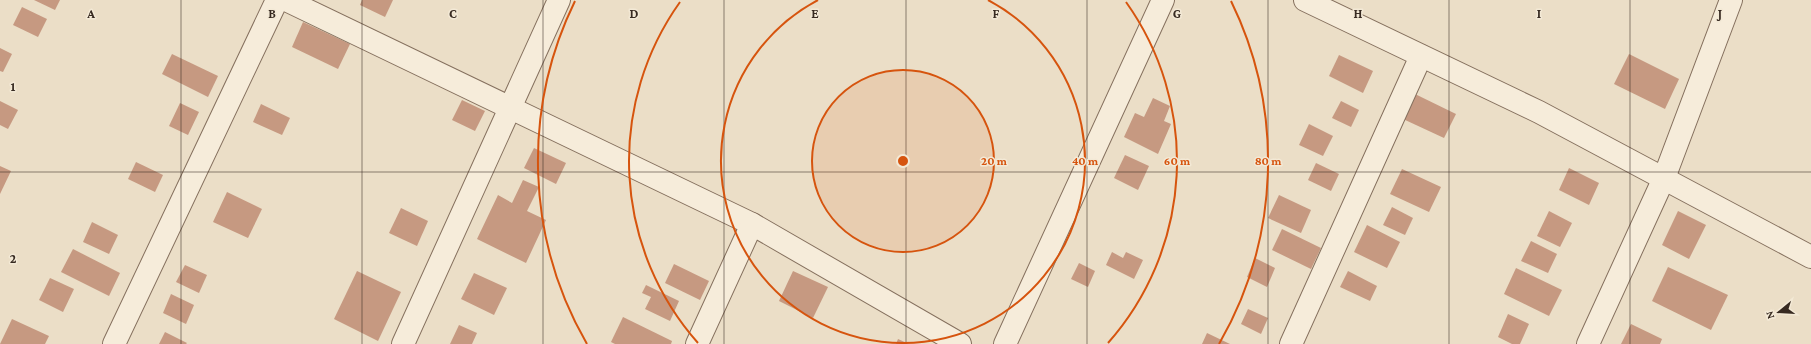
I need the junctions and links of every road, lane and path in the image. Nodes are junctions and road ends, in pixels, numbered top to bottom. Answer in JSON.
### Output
{"nodes":[{"id":1,"x":277,"y":0,"type":"edge"},
{"id":2,"x":286,"y":0,"type":"edge"},
{"id":3,"x":559,"y":0,"type":"edge"},
{"id":4,"x":1163,"y":0,"type":"edge"},
{"id":5,"x":1305,"y":0,"type":"edge"},
{"id":6,"x":1731,"y":0,"type":"edge"},
{"id":7,"x":1421,"y":56,"type":"junction"},
{"id":8,"x":510,"y":109,"type":"junction"},
{"id":9,"x":1664,"y":178,"type":"junction"},
{"id":10,"x":752,"y":224,"type":"junction"},
{"id":11,"x":1811,"y":256,"type":"edge"},
{"id":12,"x":114,"y":344,"type":"edge"},
{"id":13,"x":403,"y":344,"type":"edge"},
{"id":14,"x":697,"y":344,"type":"edge"},
{"id":15,"x":960,"y":344,"type":"edge"},
{"id":16,"x":1005,"y":344,"type":"edge"},
{"id":17,"x":1291,"y":344,"type":"edge"},
{"id":18,"x":1588,"y":344,"type":"edge"}],
"edges":[{"from":1,"to":12,"type":"street"},
{"from":2,"to":8,"type":"street"},
{"from":3,"to":8,"type":"street"},
{"from":4,"to":16,"type":"street"},
{"from":5,"to":7,"type":"street"},
{"from":6,"to":9,"type":"street"},
{"from":7,"to":9,"type":"street"},
{"from":7,"to":17,"type":"street"},
{"from":8,"to":10,"type":"street"},
{"from":8,"to":13,"type":"street"},
{"from":9,"to":11,"type":"street"},
{"from":9,"to":18,"type":"street"},
{"from":10,"to":14,"type":"street"},
{"from":10,"to":15,"type":"street"}]}
